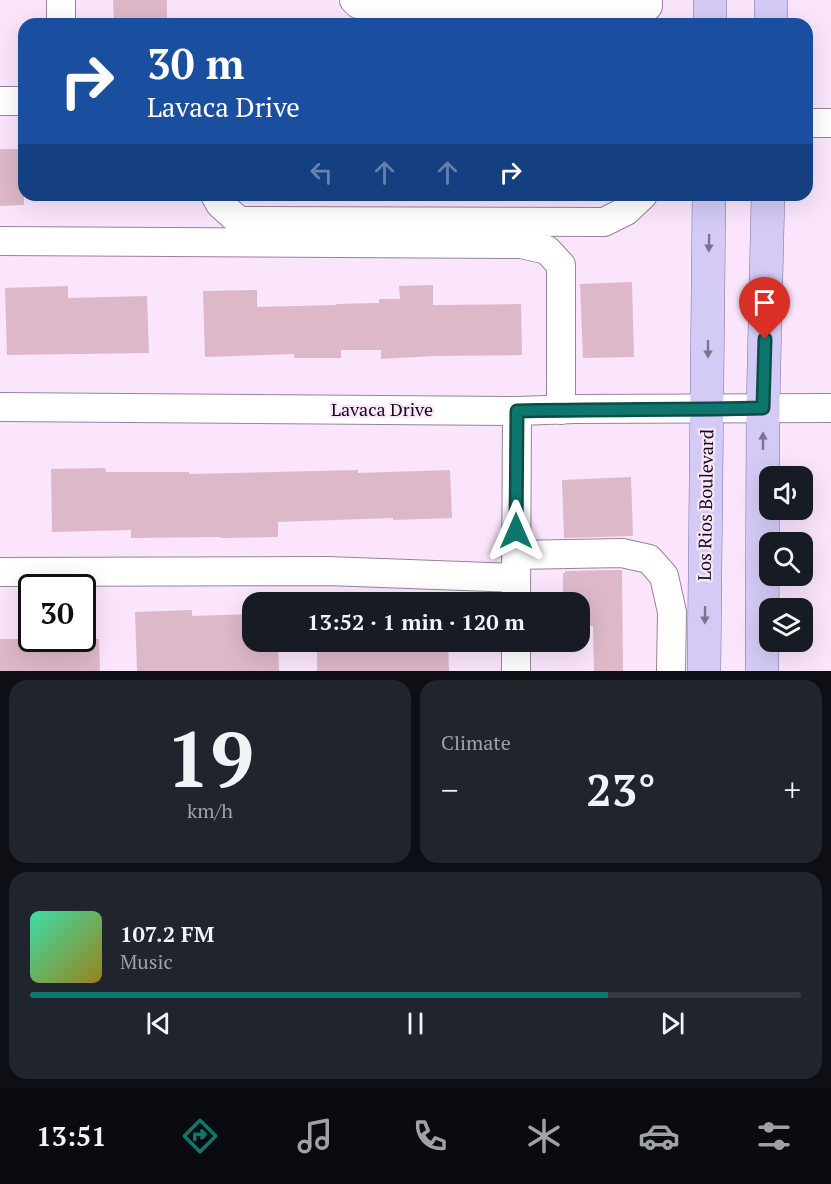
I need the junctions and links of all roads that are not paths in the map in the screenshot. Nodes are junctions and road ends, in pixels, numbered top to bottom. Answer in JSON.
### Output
{"nodes":[{"id":1,"x":61,"y":0,"type":"edge"},
{"id":2,"x":354,"y":0,"type":"edge"},
{"id":3,"x":710,"y":0,"type":"edge"},
{"id":4,"x":771,"y":0,"type":"edge"},
{"id":5,"x":649,"y":10,"type":"edge"},
{"id":6,"x":382,"y":14,"type":"edge"},
{"id":7,"x":61,"y":18,"type":"edge"},
{"id":8,"x":710,"y":18,"type":"edge"},
{"id":9,"x":771,"y":18,"type":"edge"},
{"id":10,"x":0,"y":100,"type":"edge"},
{"id":11,"x":18,"y":101,"type":"edge"},
{"id":12,"x":813,"y":123,"type":"edge"},
{"id":13,"x":831,"y":123,"type":"edge"},
{"id":14,"x":218,"y":201,"type":"edge"},
{"id":15,"x":637,"y":201,"type":"edge"},
{"id":16,"x":709,"y":201,"type":"edge"},
{"id":17,"x":768,"y":201,"type":"edge"},
{"id":18,"x":0,"y":241,"type":"edge"},
{"id":19,"x":0,"y":407,"type":"edge"},
{"id":20,"x":763,"y":408,"type":"junction"},
{"id":21,"x":831,"y":408,"type":"edge"},
{"id":22,"x":561,"y":410,"type":"junction"},
{"id":23,"x":708,"y":410,"type":"junction"},
{"id":24,"x":517,"y":411,"type":"junction"},
{"id":25,"x":0,"y":572,"type":"edge"},
{"id":26,"x":516,"y":579,"type":"edge"},
{"id":27,"x":516,"y":652,"type":"edge"},
{"id":28,"x":516,"y":671,"type":"edge"},
{"id":29,"x":671,"y":671,"type":"edge"},
{"id":30,"x":704,"y":671,"type":"edge"},
{"id":31,"x":762,"y":671,"type":"edge"}],
"edges":[{"from":1,"to":7,"type":"street"},
{"from":2,"to":6,"type":"street"},
{"from":3,"to":8,"type":"main road"},
{"from":4,"to":9,"type":"main road"},
{"from":5,"to":6,"type":"street"},
{"from":10,"to":11,"type":"street"},
{"from":12,"to":13,"type":"street"},
{"from":14,"to":15,"type":"street"},
{"from":16,"to":23,"type":"main road","name":"Los Rios Boulevard","one_way":true},
{"from":17,"to":20,"type":"main road"},
{"from":18,"to":22,"type":"street"},
{"from":19,"to":24,"type":"street","name":"Lavaca Drive"},
{"from":20,"to":21,"type":"street","name":"Lavaca Drive"},
{"from":20,"to":23,"type":"street","name":"Lavaca Drive"},
{"from":31,"to":20,"type":"main road","one_way":true},
{"from":22,"to":23,"type":"street","name":"Lavaca Drive"},
{"from":22,"to":24,"type":"street","name":"Lavaca Drive"},
{"from":23,"to":30,"type":"main road","name":"Los Rios Boulevard","one_way":true},
{"from":24,"to":26,"type":"street"},
{"from":25,"to":26,"type":"street"},
{"from":26,"to":29,"type":"street"},
{"from":27,"to":28,"type":"street"}]}
